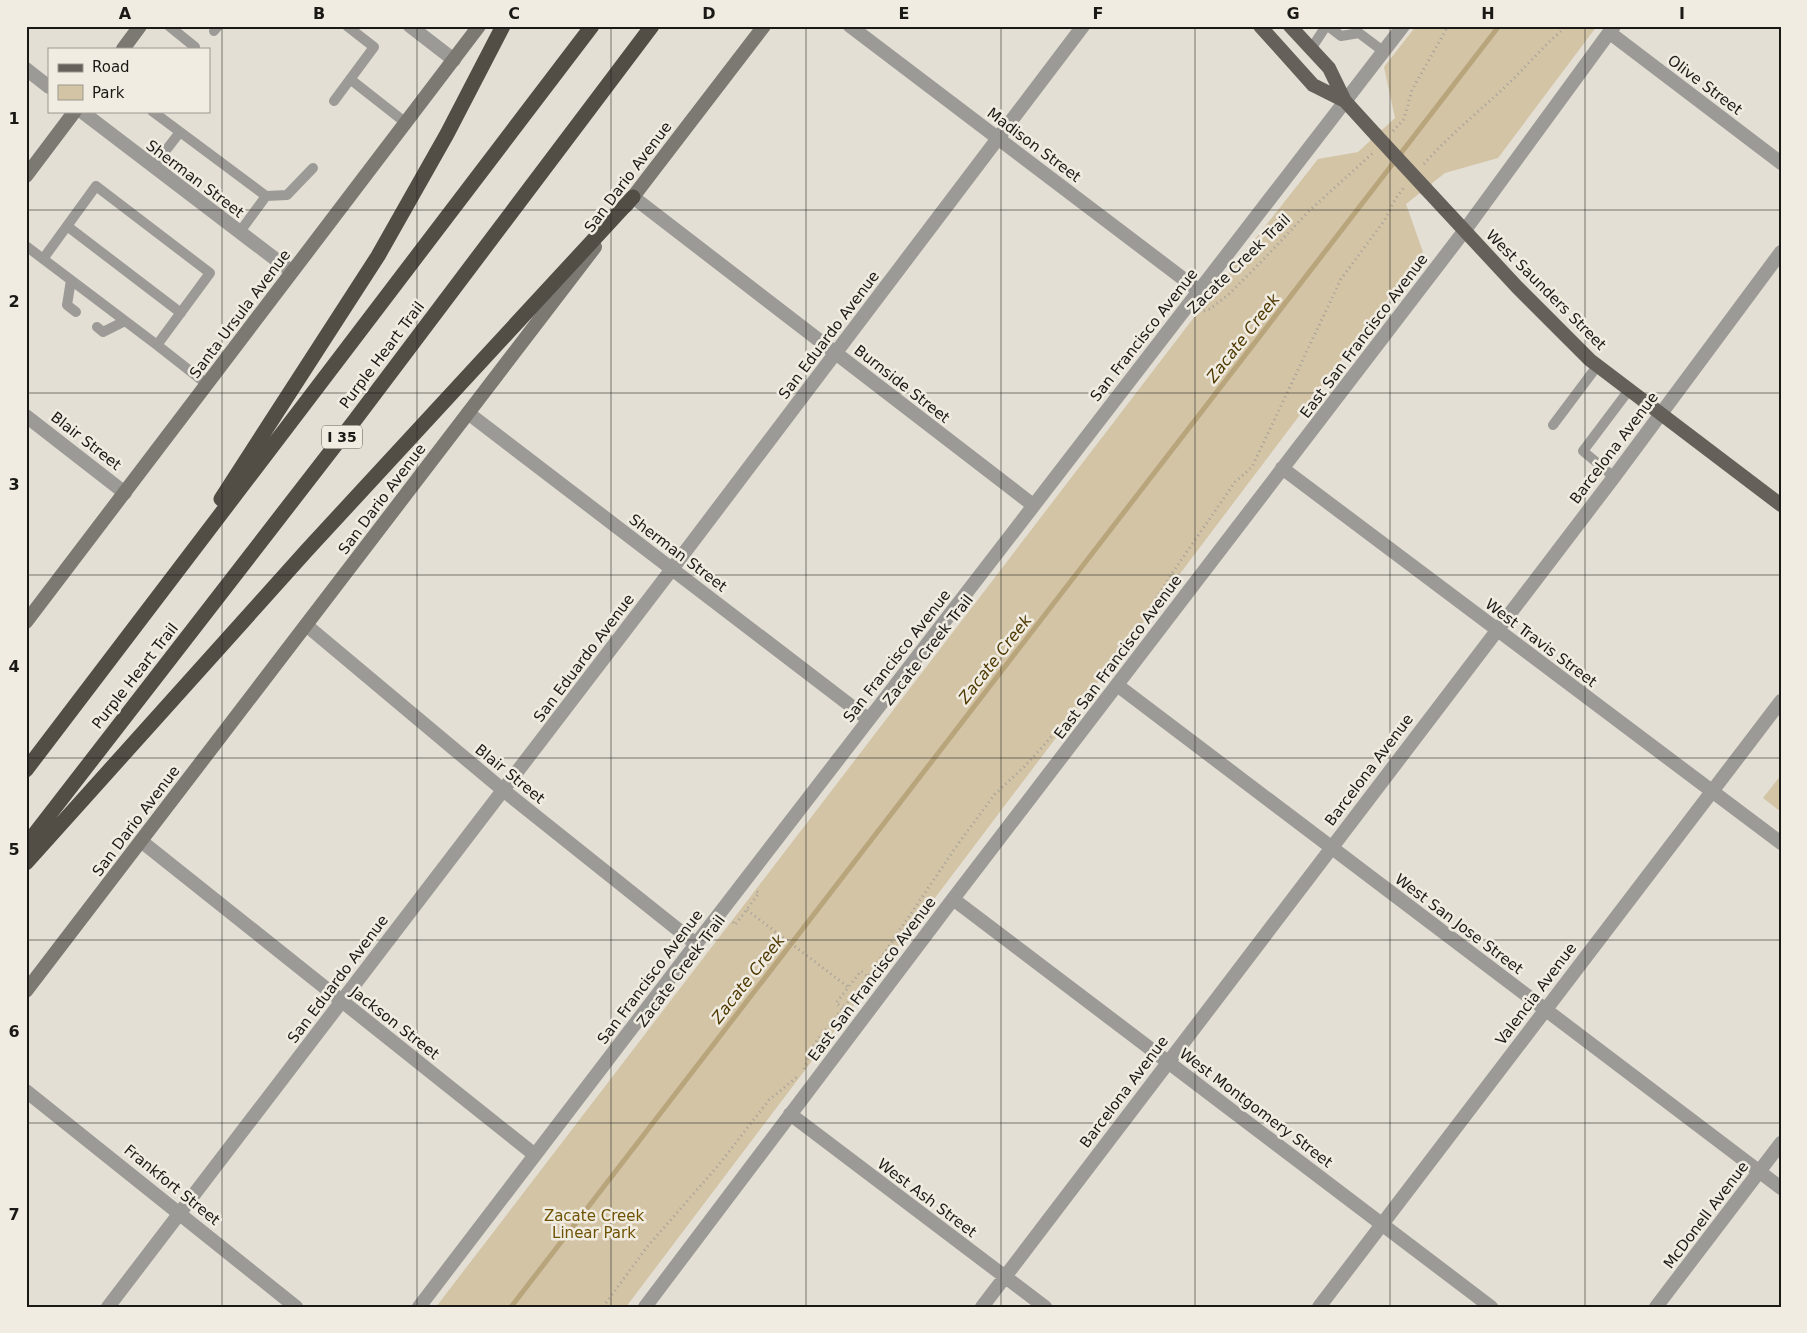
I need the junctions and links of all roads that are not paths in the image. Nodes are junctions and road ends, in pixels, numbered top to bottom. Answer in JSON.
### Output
{"nodes":[{"id":1,"x":140,"y":26,"type":"edge"},
{"id":2,"x":169,"y":26,"type":"edge"},
{"id":3,"x":410,"y":26,"type":"edge"},
{"id":4,"x":479,"y":26,"type":"edge"},
{"id":5,"x":502,"y":26,"type":"edge"},
{"id":6,"x":592,"y":26,"type":"edge"},
{"id":7,"x":652,"y":26,"type":"edge"},
{"id":8,"x":764,"y":26,"type":"edge"},
{"id":9,"x":850,"y":26,"type":"edge"},
{"id":10,"x":1083,"y":26,"type":"edge"},
{"id":11,"x":1260,"y":26,"type":"edge"},
{"id":12,"x":1290,"y":26,"type":"edge"},
{"id":13,"x":1327,"y":26,"type":"edge"},
{"id":14,"x":1403,"y":26,"type":"edge"},
{"id":15,"x":352,"y":28,"type":"edge"},
{"id":16,"x":1612,"y":29,"type":"edge"},
{"id":17,"x":1362,"y":30,"type":"edge"},
{"id":18,"x":124,"y":48,"type":"edge"},
{"id":19,"x":194,"y":48,"type":"edge"},
{"id":20,"x":1311,"y":49,"type":"junction"},
{"id":21,"x":1384,"y":51,"type":"junction"},
{"id":22,"x":454,"y":60,"type":"junction"},
{"id":23,"x":26,"y":70,"type":"edge"},
{"id":24,"x":350,"y":79,"type":"junction"},
{"id":25,"x":48,"y":86,"type":"edge"},
{"id":26,"x":334,"y":101,"type":"dead end"},
{"id":27,"x":1345,"y":101,"type":"junction"},
{"id":28,"x":74,"y":112,"type":"edge"},
{"id":29,"x":82,"y":112,"type":"edge"},
{"id":30,"x":153,"y":112,"type":"edge"},
{"id":31,"x":406,"y":123,"type":"junction"},
{"id":32,"x":180,"y":132,"type":"junction"},
{"id":33,"x":998,"y":138,"type":"junction"},
{"id":34,"x":1781,"y":162,"type":"edge"},
{"id":35,"x":152,"y":167,"type":"junction"},
{"id":36,"x":313,"y":168,"type":"dead end"},
{"id":37,"x":26,"y":176,"type":"edge"},
{"id":38,"x":266,"y":196,"type":"junction"},
{"id":39,"x":633,"y":197,"type":"junction"},
{"id":40,"x":67,"y":226,"type":"junction"},
{"id":41,"x":1465,"y":230,"type":"junction"},
{"id":42,"x":239,"y":233,"type":"junction"},
{"id":43,"x":26,"y":246,"type":"edge"},
{"id":44,"x":1781,"y":252,"type":"edge"},
{"id":45,"x":43,"y":259,"type":"junction"},
{"id":46,"x":291,"y":271,"type":"junction"},
{"id":47,"x":71,"y":280,"type":"junction"},
{"id":48,"x":1198,"y":290,"type":"junction"},
{"id":49,"x":76,"y":312,"type":"dead end"},
{"id":50,"x":181,"y":313,"type":"junction"},
{"id":51,"x":125,"y":321,"type":"junction"},
{"id":52,"x":97,"y":327,"type":"dead end"},
{"id":53,"x":158,"y":345,"type":"junction"},
{"id":54,"x":836,"y":354,"type":"junction"},
{"id":55,"x":1598,"y":365,"type":"junction"},
{"id":56,"x":208,"y":385,"type":"junction"},
{"id":57,"x":1629,"y":390,"type":"junction"},
{"id":58,"x":468,"y":413,"type":"junction"},
{"id":59,"x":1660,"y":414,"type":"junction"},
{"id":60,"x":26,"y":416,"type":"edge"},
{"id":61,"x":1553,"y":425,"type":"dead end"},
{"id":62,"x":1282,"y":468,"type":"junction"},
{"id":63,"x":1614,"y":477,"type":"junction"},
{"id":64,"x":125,"y":493,"type":"junction"},
{"id":65,"x":1033,"y":505,"type":"junction"},
{"id":66,"x":1781,"y":505,"type":"edge"},
{"id":67,"x":672,"y":569,"type":"junction"},
{"id":68,"x":157,"y":598,"type":"junction"},
{"id":69,"x":26,"y":622,"type":"edge"},
{"id":70,"x":306,"y":625,"type":"junction"},
{"id":71,"x":1496,"y":630,"type":"junction"},
{"id":72,"x":1117,"y":684,"type":"junction"},
{"id":73,"x":1781,"y":701,"type":"edge"},
{"id":74,"x":868,"y":720,"type":"junction"},
{"id":75,"x":26,"y":770,"type":"edge"},
{"id":76,"x":503,"y":790,"type":"junction"},
{"id":77,"x":1711,"y":791,"type":"junction"},
{"id":78,"x":141,"y":841,"type":"junction"},
{"id":79,"x":1781,"y":843,"type":"edge"},
{"id":80,"x":26,"y":845,"type":"edge"},
{"id":81,"x":1331,"y":847,"type":"junction"},
{"id":82,"x":26,"y":864,"type":"edge"},
{"id":83,"x":953,"y":899,"type":"junction"},
{"id":84,"x":696,"y":944,"type":"junction"},
{"id":85,"x":26,"y":991,"type":"edge"},
{"id":86,"x":342,"y":1001,"type":"junction"},
{"id":87,"x":1545,"y":1009,"type":"junction"},
{"id":88,"x":1167,"y":1062,"type":"junction"},
{"id":89,"x":26,"y":1091,"type":"edge"},
{"id":90,"x":790,"y":1114,"type":"junction"},
{"id":91,"x":1781,"y":1143,"type":"edge"},
{"id":92,"x":535,"y":1155,"type":"junction"},
{"id":93,"x":1759,"y":1172,"type":"junction"},
{"id":94,"x":1781,"y":1188,"type":"edge"},
{"id":95,"x":180,"y":1212,"type":"junction"},
{"id":96,"x":1382,"y":1224,"type":"junction"},
{"id":97,"x":1005,"y":1276,"type":"junction"},
{"id":98,"x":108,"y":1307,"type":"edge"},
{"id":99,"x":296,"y":1307,"type":"edge"},
{"id":100,"x":419,"y":1307,"type":"edge"},
{"id":101,"x":645,"y":1307,"type":"edge"},
{"id":102,"x":982,"y":1307,"type":"edge"},
{"id":103,"x":1045,"y":1307,"type":"edge"},
{"id":104,"x":1319,"y":1307,"type":"edge"},
{"id":105,"x":1490,"y":1307,"type":"edge"},
{"id":106,"x":1656,"y":1307,"type":"edge"}],
"edges":[{"from":1,"to":18,"type":"main road"},
{"from":2,"to":19,"type":"lane"},
{"from":3,"to":22,"type":"street"},
{"from":4,"to":22,"type":"main road","name":"Santa Ursula Avenue"},
{"from":5,"to":68,"type":"highway"},
{"from":6,"to":68,"type":"highway","name":"Purple Heart Trail"},
{"from":7,"to":80,"type":"highway","name":"Purple Heart Trail","number":"I 35"},
{"from":8,"to":39,"type":"main road","name":"San Dario Avenue"},
{"from":9,"to":33,"type":"street","name":"Madison Street"},
{"from":10,"to":33,"type":"street","name":"San Eduardo Avenue"},
{"from":11,"to":27,"type":"main road"},
{"from":12,"to":20,"type":"main road"},
{"from":13,"to":17,"type":"lane"},
{"from":13,"to":20,"type":"lane"},
{"from":14,"to":21,"type":"street","name":"San Francisco Avenue"},
{"from":15,"to":24,"type":"lane"},
{"from":16,"to":34,"type":"street","name":"Olive Street"},
{"from":16,"to":41,"type":"street","name":"East San Francisco Avenue"},
{"from":17,"to":21,"type":"lane"},
{"from":20,"to":27,"type":"main road"},
{"from":21,"to":27,"type":"street","name":"San Francisco Avenue"},
{"from":22,"to":31,"type":"main road","name":"Santa Ursula Avenue"},
{"from":23,"to":25,"type":"street"},
{"from":24,"to":26,"type":"lane"},
{"from":24,"to":31,"type":"lane"},
{"from":27,"to":41,"type":"main road","name":"West Saunders Street","bridge":true},
{"from":27,"to":48,"type":"street","name":"San Francisco Avenue"},
{"from":28,"to":37,"type":"main road"},
{"from":29,"to":35,"type":"street","name":"Sherman Street"},
{"from":30,"to":32,"type":"lane"},
{"from":31,"to":46,"type":"main road","name":"Santa Ursula Avenue"},
{"from":32,"to":35,"type":"lane"},
{"from":32,"to":38,"type":"lane"},
{"from":33,"to":48,"type":"street","name":"Madison Street"},
{"from":33,"to":54,"type":"street","name":"San Eduardo Avenue"},
{"from":35,"to":42,"type":"street","name":"Sherman Street"},
{"from":36,"to":38,"type":"lane"},
{"from":38,"to":42,"type":"lane"},
{"from":39,"to":54,"type":"street","name":"Burnside Street"},
{"from":39,"to":58,"type":"main road","name":"San Dario Avenue"},
{"from":39,"to":82,"type":"highway"},
{"from":40,"to":45,"type":"lane"},
{"from":40,"to":50,"type":"lane"},
{"from":40,"to":50,"type":"lane"},
{"from":41,"to":55,"type":"main road","name":"West Saunders Street"},
{"from":41,"to":62,"type":"street","name":"East San Francisco Avenue"},
{"from":42,"to":46,"type":"street","name":"Sherman Street"},
{"from":43,"to":45,"type":"lane"},
{"from":44,"to":59,"type":"street","name":"Barcelona Avenue"},
{"from":45,"to":47,"type":"lane"},
{"from":46,"to":56,"type":"main road","name":"Santa Ursula Avenue"},
{"from":47,"to":49,"type":"lane"},
{"from":47,"to":51,"type":"lane"},
{"from":48,"to":65,"type":"street","name":"San Francisco Avenue"},
{"from":50,"to":53,"type":"lane"},
{"from":51,"to":52,"type":"lane"},
{"from":51,"to":53,"type":"lane"},
{"from":53,"to":56,"type":"lane"},
{"from":54,"to":65,"type":"street","name":"Burnside Street"},
{"from":54,"to":67,"type":"street","name":"San Eduardo Avenue"},
{"from":55,"to":57,"type":"main road","name":"West Saunders Street"},
{"from":55,"to":61,"type":"lane"},
{"from":56,"to":64,"type":"main road","name":"Santa Ursula Avenue"},
{"from":57,"to":59,"type":"main road","name":"West Saunders Street"},
{"from":57,"to":63,"type":"lane"},
{"from":58,"to":67,"type":"street","name":"Sherman Street"},
{"from":58,"to":70,"type":"main road","name":"San Dario Avenue"},
{"from":59,"to":63,"type":"street","name":"Barcelona Avenue"},
{"from":59,"to":66,"type":"main road","name":"West Saunders Street"},
{"from":60,"to":64,"type":"street","name":"Blair Street"},
{"from":62,"to":71,"type":"street","name":"West Travis Street"},
{"from":62,"to":72,"type":"street","name":"East San Francisco Avenue"},
{"from":63,"to":71,"type":"street","name":"Barcelona Avenue"},
{"from":64,"to":69,"type":"main road","name":"Santa Ursula Avenue"},
{"from":65,"to":74,"type":"street","name":"San Francisco Avenue"},
{"from":67,"to":74,"type":"street","name":"Sherman Street"},
{"from":67,"to":76,"type":"street","name":"San Eduardo Avenue"},
{"from":68,"to":75,"type":"highway","name":"Purple Heart Trail"},
{"from":70,"to":76,"type":"street","name":"Blair Street"},
{"from":70,"to":78,"type":"main road","name":"San Dario Avenue"},
{"from":71,"to":77,"type":"street","name":"West Travis Street"},
{"from":71,"to":81,"type":"street","name":"Barcelona Avenue"},
{"from":72,"to":81,"type":"street","name":"West San Jose Street"},
{"from":72,"to":83,"type":"street","name":"East San Francisco Avenue"},
{"from":73,"to":77,"type":"street","name":"Valencia Avenue"},
{"from":74,"to":84,"type":"street","name":"San Francisco Avenue"},
{"from":76,"to":84,"type":"street","name":"Blair Street"},
{"from":76,"to":86,"type":"street","name":"San Eduardo Avenue"},
{"from":77,"to":79,"type":"street","name":"West Travis Street"},
{"from":77,"to":87,"type":"street","name":"Valencia Avenue"},
{"from":78,"to":85,"type":"main road","name":"San Dario Avenue"},
{"from":78,"to":86,"type":"street","name":"Jackson Street"},
{"from":81,"to":87,"type":"street","name":"West San Jose Street"},
{"from":81,"to":88,"type":"street","name":"Barcelona Avenue"},
{"from":83,"to":88,"type":"street","name":"West Montgomery Street"},
{"from":83,"to":90,"type":"street","name":"East San Francisco Avenue"},
{"from":84,"to":92,"type":"street","name":"San Francisco Avenue"},
{"from":86,"to":92,"type":"street","name":"Jackson Street"},
{"from":86,"to":95,"type":"street","name":"San Eduardo Avenue"},
{"from":87,"to":93,"type":"street","name":"West San Jose Street"},
{"from":87,"to":96,"type":"street","name":"Valencia Avenue"},
{"from":88,"to":96,"type":"street","name":"West Montgomery Street"},
{"from":88,"to":97,"type":"street","name":"Barcelona Avenue"},
{"from":89,"to":95,"type":"street","name":"Frankfort Street"},
{"from":90,"to":97,"type":"street","name":"West Ash Street"},
{"from":90,"to":101,"type":"street","name":"East San Francisco Avenue"},
{"from":91,"to":93,"type":"street","name":"McDonell Avenue"},
{"from":92,"to":100,"type":"street","name":"San Francisco Avenue"},
{"from":93,"to":94,"type":"street","name":"West San Jose Street"},
{"from":93,"to":106,"type":"street","name":"McDonell Avenue"},
{"from":95,"to":98,"type":"street","name":"San Eduardo Avenue"},
{"from":95,"to":99,"type":"street","name":"Frankfort Street"},
{"from":96,"to":104,"type":"street","name":"Valencia Avenue"},
{"from":96,"to":105,"type":"street","name":"West Montgomery Street"},
{"from":97,"to":102,"type":"street","name":"Barcelona Avenue"},
{"from":97,"to":103,"type":"street","name":"West Ash Street"}]}
